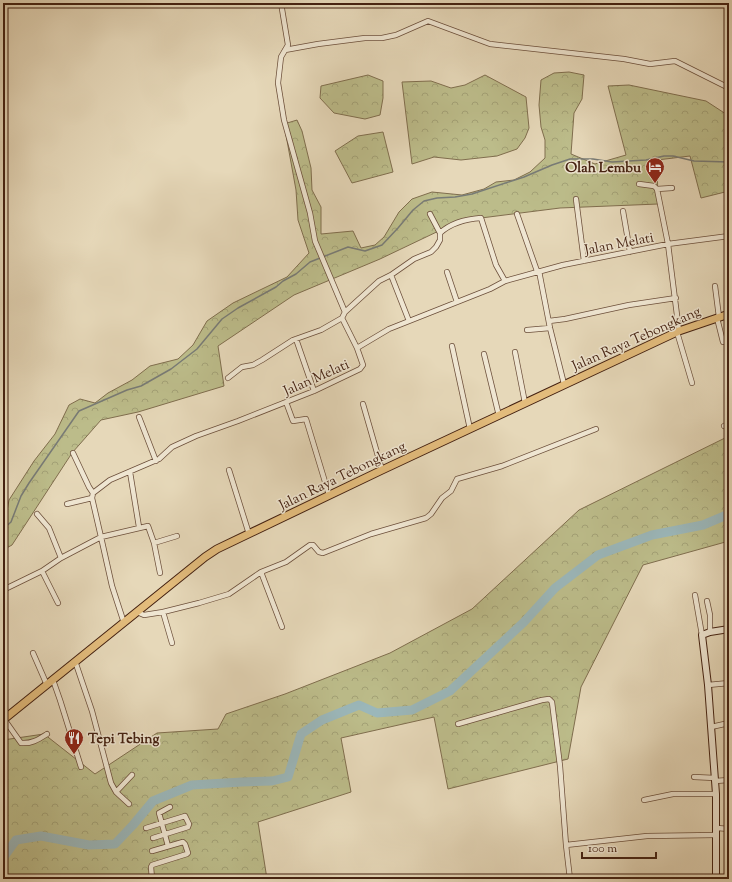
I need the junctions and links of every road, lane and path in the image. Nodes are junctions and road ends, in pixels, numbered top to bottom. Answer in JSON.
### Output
{"nodes":[{"id":1,"x":281,"y":3,"type":"edge"},
{"id":2,"x":285,"y":50,"type":"junction"},
{"id":3,"x":729,"y":88,"type":"edge"},
{"id":4,"x":639,"y":184,"type":"dead end"},
{"id":5,"x":672,"y":188,"type":"dead end"},
{"id":6,"x":657,"y":189,"type":"junction"},
{"id":7,"x":576,"y":199,"type":"dead end"},
{"id":8,"x":623,"y":211,"type":"dead end"},
{"id":9,"x":430,"y":214,"type":"dead end"},
{"id":10,"x":517,"y":214,"type":"dead end"},
{"id":11,"x":440,"y":233,"type":"junction"},
{"id":12,"x":729,"y":236,"type":"edge"},
{"id":13,"x":668,"y":244,"type":"junction"},
{"id":14,"x":630,"y":252,"type":"junction"},
{"id":15,"x":584,"y":261,"type":"junction"},
{"id":16,"x":538,"y":271,"type":"junction"},
{"id":17,"x":447,"y":272,"type":"dead end"},
{"id":18,"x":391,"y":275,"type":"junction"},
{"id":19,"x":505,"y":281,"type":"junction"},
{"id":20,"x":715,"y":286,"type":"dead end"},
{"id":21,"x":676,"y":298,"type":"junction"},
{"id":22,"x":457,"y":302,"type":"junction"},
{"id":23,"x":345,"y":312,"type":"junction"},
{"id":24,"x":729,"y":314,"type":"edge"},
{"id":25,"x":718,"y":317,"type":"junction"},
{"id":26,"x":342,"y":318,"type":"junction"},
{"id":27,"x":409,"y":321,"type":"junction"},
{"id":28,"x":549,"y":321,"type":"junction"},
{"id":29,"x":550,"y":328,"type":"junction"},
{"id":30,"x":527,"y":330,"type":"dead end"},
{"id":31,"x":678,"y":331,"type":"junction"},
{"id":32,"x":296,"y":339,"type":"junction"},
{"id":33,"x":729,"y":342,"type":"edge"},
{"id":34,"x":452,"y":346,"type":"dead end"},
{"id":35,"x":357,"y":348,"type":"junction"},
{"id":36,"x":515,"y":352,"type":"dead end"},
{"id":37,"x":484,"y":354,"type":"dead end"},
{"id":38,"x":228,"y":378,"type":"dead end"},
{"id":39,"x":564,"y":384,"type":"junction"},
{"id":40,"x":692,"y":384,"type":"dead end"},
{"id":41,"x":314,"y":391,"type":"junction"},
{"id":42,"x":286,"y":402,"type":"junction"},
{"id":43,"x":525,"y":403,"type":"junction"},
{"id":44,"x":363,"y":404,"type":"dead end"},
{"id":45,"x":499,"y":416,"type":"junction"},
{"id":46,"x":139,"y":417,"type":"dead end"},
{"id":47,"x":729,"y":423,"type":"edge"},
{"id":48,"x":724,"y":426,"type":"dead end"},
{"id":49,"x":470,"y":429,"type":"junction"},
{"id":50,"x":596,"y":429,"type":"dead end"},
{"id":51,"x":73,"y":453,"type":"dead end"},
{"id":52,"x":156,"y":461,"type":"junction"},
{"id":53,"x":229,"y":470,"type":"dead end"},
{"id":54,"x":382,"y":470,"type":"junction"},
{"id":55,"x":130,"y":472,"type":"junction"},
{"id":56,"x":92,"y":495,"type":"junction"},
{"id":57,"x":329,"y":495,"type":"junction"},
{"id":58,"x":67,"y":504,"type":"dead end"},
{"id":59,"x":38,"y":514,"type":"dead end"},
{"id":60,"x":139,"y":527,"type":"junction"},
{"id":61,"x":249,"y":534,"type":"junction"},
{"id":62,"x":177,"y":536,"type":"dead end"},
{"id":63,"x":101,"y":537,"type":"junction"},
{"id":64,"x":154,"y":543,"type":"junction"},
{"id":65,"x":61,"y":558,"type":"junction"},
{"id":66,"x":42,"y":571,"type":"junction"},
{"id":67,"x":261,"y":572,"type":"junction"},
{"id":68,"x":160,"y":573,"type":"dead end"},
{"id":69,"x":3,"y":590,"type":"edge"},
{"id":70,"x":695,"y":595,"type":"dead end"},
{"id":71,"x":707,"y":601,"type":"dead end"},
{"id":72,"x":58,"y":603,"type":"dead end"},
{"id":73,"x":137,"y":612,"type":"junction"},
{"id":74,"x":163,"y":612,"type":"junction"},
{"id":75,"x":124,"y":623,"type":"junction"},
{"id":76,"x":282,"y":626,"type":"dead end"},
{"id":77,"x":729,"y":629,"type":"edge"},
{"id":78,"x":710,"y":632,"type":"junction"},
{"id":79,"x":702,"y":635,"type":"junction"},
{"id":80,"x":172,"y":643,"type":"dead end"},
{"id":81,"x":33,"y":653,"type":"dead end"},
{"id":82,"x":75,"y":661,"type":"junction"},
{"id":83,"x":50,"y":682,"type":"junction"},
{"id":84,"x":729,"y":683,"type":"edge"},
{"id":85,"x":708,"y":685,"type":"junction"},
{"id":86,"x":4,"y":720,"type":"edge"},
{"id":87,"x":729,"y":723,"type":"edge"},
{"id":88,"x":458,"y":724,"type":"dead end"},
{"id":89,"x":712,"y":727,"type":"junction"},
{"id":90,"x":47,"y":734,"type":"dead end"},
{"id":91,"x":81,"y":767,"type":"dead end"},
{"id":92,"x":132,"y":775,"type":"dead end"},
{"id":93,"x":694,"y":777,"type":"dead end"},
{"id":94,"x":715,"y":779,"type":"junction"},
{"id":95,"x":729,"y":780,"type":"edge"},
{"id":96,"x":116,"y":792,"type":"junction"},
{"id":97,"x":716,"y":794,"type":"junction"},
{"id":98,"x":644,"y":800,"type":"dead end"},
{"id":99,"x":129,"y":804,"type":"dead end"},
{"id":100,"x":170,"y":807,"type":"dead end"},
{"id":101,"x":162,"y":824,"type":"junction"},
{"id":102,"x":146,"y":828,"type":"dead end"},
{"id":103,"x":729,"y":829,"type":"edge"},
{"id":104,"x":716,"y":832,"type":"junction"},
{"id":105,"x":166,"y":835,"type":"junction"},
{"id":106,"x":153,"y":838,"type":"dead end"},
{"id":107,"x":566,"y":845,"type":"junction"},
{"id":108,"x":168,"y":846,"type":"junction"},
{"id":109,"x":152,"y":851,"type":"dead end"},
{"id":110,"x":152,"y":879,"type":"edge"},
{"id":111,"x":570,"y":879,"type":"edge"},
{"id":112,"x":716,"y":879,"type":"edge"}],
"edges":[{"from":1,"to":2,"type":"street"},
{"from":2,"to":3,"type":"street"},
{"from":2,"to":23,"type":"street"},
{"from":4,"to":6,"type":"street"},
{"from":5,"to":6,"type":"street"},
{"from":6,"to":13,"type":"street"},
{"from":7,"to":15,"type":"street"},
{"from":8,"to":14,"type":"street"},
{"from":9,"to":11,"type":"street"},
{"from":10,"to":16,"type":"street"},
{"from":11,"to":18,"type":"street"},
{"from":11,"to":19,"type":"street"},
{"from":12,"to":13,"type":"street","name":"Jalan Melati"},
{"from":13,"to":14,"type":"street","name":"Jalan Melati"},
{"from":13,"to":21,"type":"street"},
{"from":14,"to":15,"type":"street","name":"Jalan Melati"},
{"from":15,"to":16,"type":"street","name":"Jalan Melati"},
{"from":16,"to":19,"type":"street","name":"Jalan Melati"},
{"from":16,"to":28,"type":"street"},
{"from":17,"to":22,"type":"street"},
{"from":18,"to":23,"type":"street"},
{"from":18,"to":27,"type":"street"},
{"from":19,"to":22,"type":"street","name":"Jalan Melati"},
{"from":20,"to":25,"type":"street"},
{"from":21,"to":28,"type":"street"},
{"from":21,"to":31,"type":"street"},
{"from":22,"to":27,"type":"street","name":"Jalan Melati"},
{"from":23,"to":26,"type":"street"},
{"from":24,"to":25,"type":"main road","name":"Jalan Raya Tebongkang"},
{"from":25,"to":31,"type":"main road","name":"Jalan Raya Tebongkang"},
{"from":25,"to":33,"type":"street"},
{"from":26,"to":32,"type":"street"},
{"from":26,"to":35,"type":"street"},
{"from":27,"to":35,"type":"street","name":"Jalan Melati"},
{"from":28,"to":29,"type":"street"},
{"from":29,"to":30,"type":"street"},
{"from":29,"to":39,"type":"street"},
{"from":31,"to":39,"type":"main road","name":"Jalan Raya Tebongkang"},
{"from":31,"to":40,"type":"street"},
{"from":32,"to":38,"type":"street"},
{"from":32,"to":41,"type":"street"},
{"from":34,"to":49,"type":"street"},
{"from":35,"to":41,"type":"street","name":"Jalan Melati"},
{"from":36,"to":43,"type":"street"},
{"from":37,"to":45,"type":"street"},
{"from":39,"to":43,"type":"main road","name":"Jalan Raya Tebongkang"},
{"from":41,"to":42,"type":"street","name":"Jalan Melati"},
{"from":42,"to":52,"type":"street","name":"Jalan Melati"},
{"from":42,"to":57,"type":"street"},
{"from":43,"to":45,"type":"main road","name":"Jalan Raya Tebongkang"},
{"from":44,"to":54,"type":"street"},
{"from":45,"to":49,"type":"main road","name":"Jalan Raya Tebongkang"},
{"from":46,"to":52,"type":"street"},
{"from":47,"to":48,"type":"street"},
{"from":49,"to":54,"type":"main road","name":"Jalan Raya Tebongkang"},
{"from":50,"to":67,"type":"street"},
{"from":51,"to":56,"type":"street"},
{"from":52,"to":55,"type":"street","name":"Jalan Melati"},
{"from":53,"to":61,"type":"street"},
{"from":54,"to":57,"type":"main road","name":"Jalan Raya Tebongkang"},
{"from":55,"to":56,"type":"street","name":"Jalan Melati"},
{"from":55,"to":60,"type":"street"},
{"from":56,"to":58,"type":"street"},
{"from":56,"to":63,"type":"street"},
{"from":57,"to":61,"type":"main road","name":"Jalan Raya Tebongkang"},
{"from":59,"to":65,"type":"street"},
{"from":60,"to":63,"type":"street"},
{"from":60,"to":64,"type":"street"},
{"from":61,"to":73,"type":"main road","name":"Jalan Raya Tebongkang"},
{"from":62,"to":64,"type":"street"},
{"from":63,"to":65,"type":"street"},
{"from":63,"to":75,"type":"street"},
{"from":64,"to":68,"type":"street"},
{"from":65,"to":66,"type":"street"},
{"from":66,"to":69,"type":"street"},
{"from":66,"to":72,"type":"street"},
{"from":67,"to":74,"type":"street"},
{"from":67,"to":76,"type":"street"},
{"from":70,"to":79,"type":"street"},
{"from":71,"to":78,"type":"street"},
{"from":73,"to":74,"type":"street"},
{"from":73,"to":75,"type":"main road","name":"Jalan Raya Tebongkang"},
{"from":74,"to":80,"type":"street"},
{"from":75,"to":82,"type":"main road","name":"Jalan Raya Tebongkang"},
{"from":77,"to":78,"type":"street"},
{"from":78,"to":79,"type":"street"},
{"from":79,"to":85,"type":"street"},
{"from":81,"to":83,"type":"street"},
{"from":82,"to":83,"type":"main road","name":"Jalan Raya Tebongkang"},
{"from":82,"to":96,"type":"street"},
{"from":83,"to":86,"type":"main road","name":"Jalan Raya Tebongkang"},
{"from":83,"to":91,"type":"street"},
{"from":84,"to":85,"type":"street"},
{"from":85,"to":89,"type":"street"},
{"from":86,"to":90,"type":"street"},
{"from":87,"to":89,"type":"street"},
{"from":88,"to":107,"type":"street"},
{"from":89,"to":94,"type":"street"},
{"from":92,"to":96,"type":"street"},
{"from":93,"to":94,"type":"street"},
{"from":94,"to":95,"type":"street"},
{"from":94,"to":97,"type":"street"},
{"from":96,"to":99,"type":"street"},
{"from":97,"to":98,"type":"street"},
{"from":97,"to":104,"type":"street"},
{"from":100,"to":101,"type":"street"},
{"from":101,"to":102,"type":"street"},
{"from":101,"to":105,"type":"street"},
{"from":101,"to":105,"type":"street"},
{"from":103,"to":104,"type":"street"},
{"from":104,"to":107,"type":"street"},
{"from":104,"to":112,"type":"street"},
{"from":105,"to":106,"type":"street"},
{"from":105,"to":108,"type":"street"},
{"from":107,"to":111,"type":"street"},
{"from":108,"to":109,"type":"street"},
{"from":108,"to":110,"type":"street"}]}
